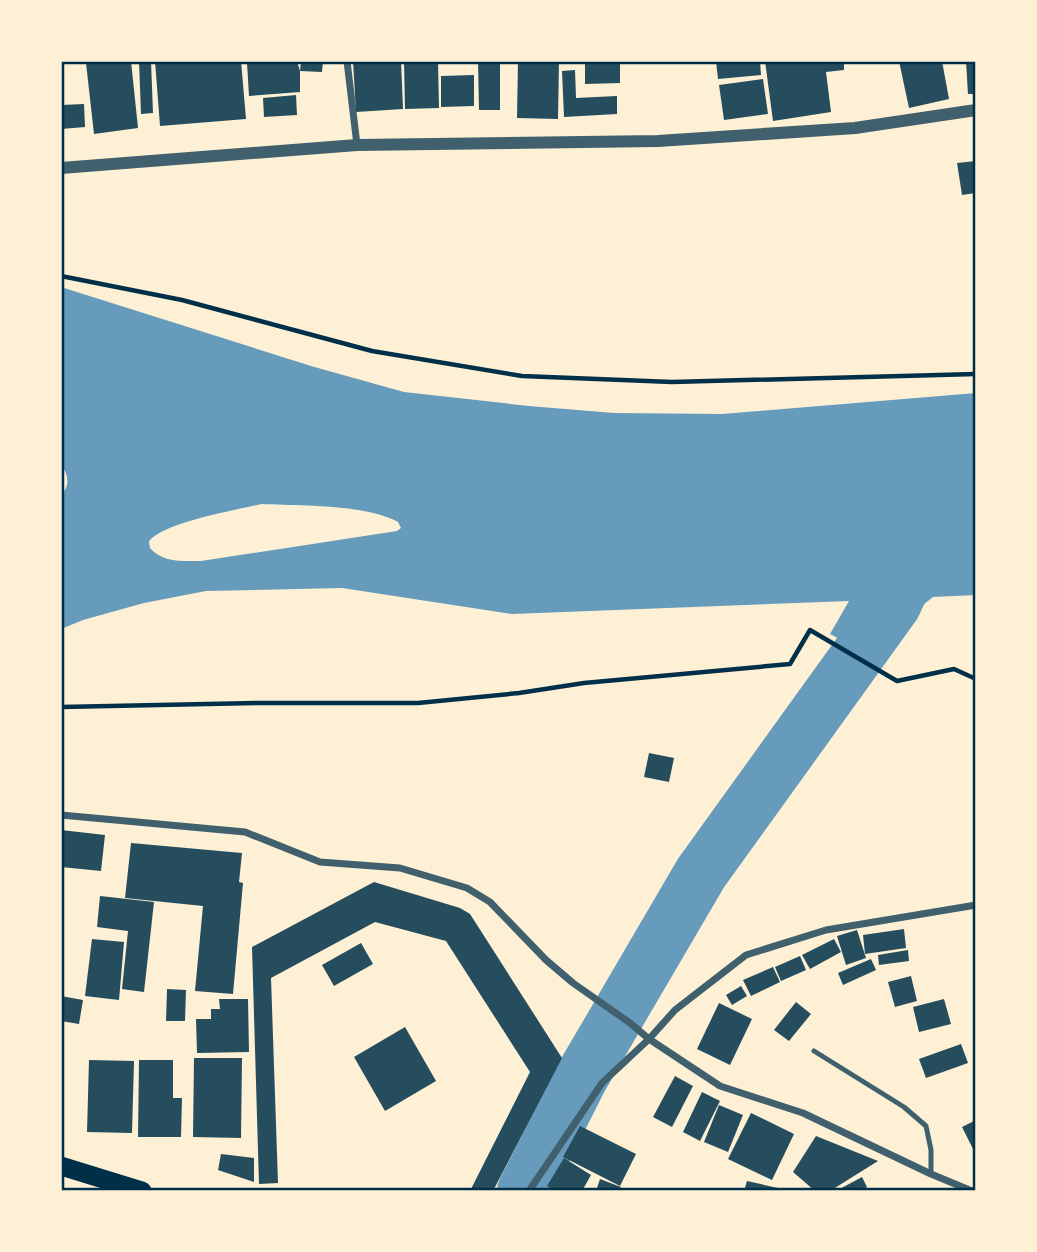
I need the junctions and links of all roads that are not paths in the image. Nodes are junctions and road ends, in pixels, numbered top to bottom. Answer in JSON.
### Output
{"nodes":[{"id":1,"x":348,"y":61,"type":"edge"},
{"id":2,"x":976,"y":110,"type":"edge"},
{"id":3,"x":357,"y":145,"type":"junction"},
{"id":4,"x":61,"y":168,"type":"edge"},
{"id":5,"x":61,"y":815,"type":"edge"},
{"id":6,"x":976,"y":905,"type":"edge"},
{"id":7,"x":649,"y":1039,"type":"junction"},
{"id":8,"x":814,"y":1051,"type":"dead end"},
{"id":9,"x":61,"y":1166,"type":"edge"},
{"id":10,"x":931,"y":1174,"type":"junction"},
{"id":11,"x":142,"y":1191,"type":"edge"},
{"id":12,"x":529,"y":1191,"type":"edge"},
{"id":13,"x":972,"y":1191,"type":"edge"}],
"edges":[{"from":1,"to":3,"type":"street"},
{"from":2,"to":3,"type":"street"},
{"from":3,"to":4,"type":"street"},
{"from":5,"to":7,"type":"street"},
{"from":6,"to":7,"type":"street"},
{"from":7,"to":10,"type":"street"},
{"from":7,"to":12,"type":"street"},
{"from":8,"to":10,"type":"lane"},
{"from":9,"to":11,"type":"highway"},
{"from":10,"to":13,"type":"street"}]}
